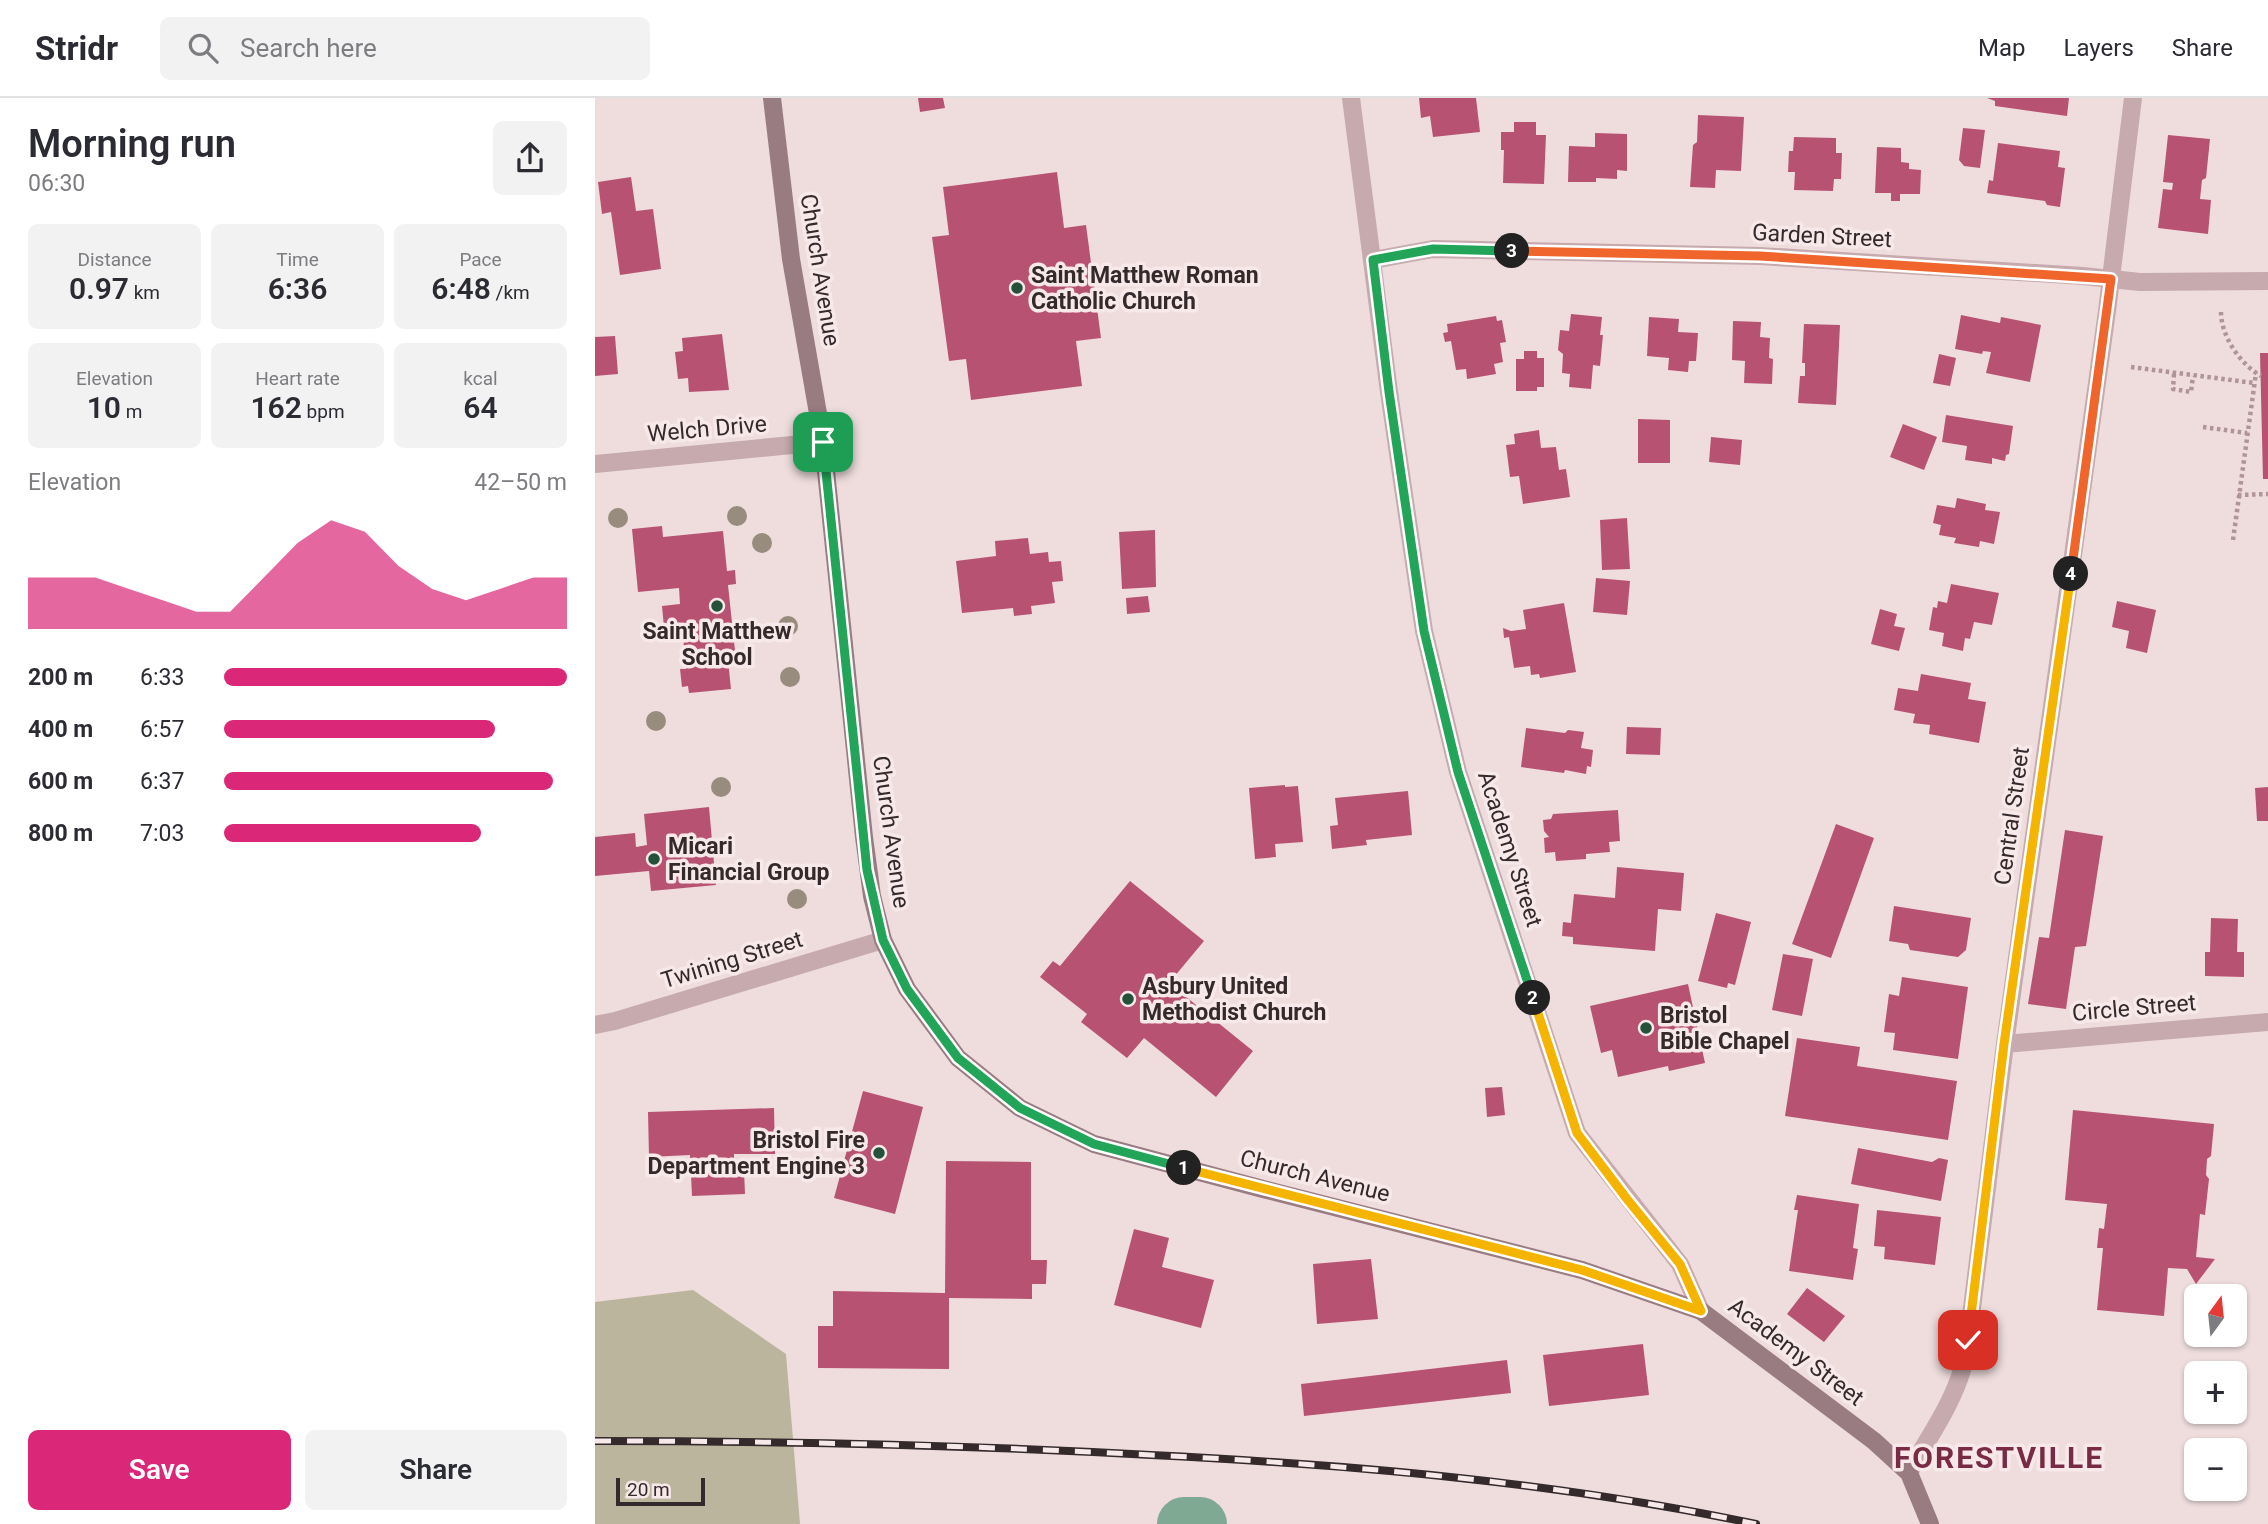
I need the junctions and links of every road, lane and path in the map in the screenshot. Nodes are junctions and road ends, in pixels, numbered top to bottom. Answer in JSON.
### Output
{"nodes":[{"id":1,"x":772,"y":98,"type":"edge"},
{"id":2,"x":1351,"y":98,"type":"edge"},
{"id":3,"x":2133,"y":98,"type":"edge"},
{"id":4,"x":1373,"y":260,"type":"junction"},
{"id":5,"x":2111,"y":279,"type":"junction"},
{"id":6,"x":2268,"y":281,"type":"edge"},
{"id":7,"x":2221,"y":312,"type":"dead end"},
{"id":8,"x":2130,"y":367,"type":"dead end"},
{"id":9,"x":2174,"y":374,"type":"junction"},
{"id":10,"x":2193,"y":376,"type":"junction"},
{"id":11,"x":2254,"y":383,"type":"junction"},
{"id":12,"x":2203,"y":427,"type":"dead end"},
{"id":13,"x":2247,"y":433,"type":"junction"},
{"id":14,"x":823,"y":442,"type":"junction"},
{"id":15,"x":595,"y":464,"type":"edge"},
{"id":16,"x":2268,"y":494,"type":"edge"},
{"id":17,"x":2238,"y":495,"type":"junction"},
{"id":18,"x":2233,"y":540,"type":"dead end"},
{"id":19,"x":883,"y":940,"type":"junction"},
{"id":20,"x":2268,"y":1022,"type":"edge"},
{"id":21,"x":595,"y":1025,"type":"edge"},
{"id":22,"x":2004,"y":1044,"type":"junction"},
{"id":23,"x":1701,"y":1311,"type":"junction"},
{"id":24,"x":1909,"y":1474,"type":"junction"},
{"id":25,"x":1930,"y":1524,"type":"edge"}],
"edges":[{"from":1,"to":14,"type":"main road","name":"Church Avenue"},
{"from":2,"to":4,"type":"street","name":"Academy Street"},
{"from":3,"to":5,"type":"street","name":"Central Street"},
{"from":4,"to":5,"type":"street","name":"Garden Street"},
{"from":4,"to":23,"type":"street","name":"Academy Street"},
{"from":5,"to":6,"type":"street","name":"Garden Street"},
{"from":5,"to":22,"type":"street","name":"Central Street"},
{"from":7,"to":11,"type":"path"},
{"from":8,"to":9,"type":"path"},
{"from":9,"to":10,"type":"path"},
{"from":9,"to":10,"type":"path"},
{"from":10,"to":11,"type":"path"},
{"from":11,"to":13,"type":"path"},
{"from":12,"to":13,"type":"path"},
{"from":13,"to":17,"type":"path"},
{"from":14,"to":15,"type":"street","name":"Welch Drive"},
{"from":14,"to":19,"type":"main road","name":"Church Avenue"},
{"from":16,"to":17,"type":"path"},
{"from":17,"to":18,"type":"path"},
{"from":19,"to":21,"type":"street","name":"Twining Street"},
{"from":19,"to":23,"type":"main road","name":"Church Avenue"},
{"from":20,"to":22,"type":"street","name":"Circle Street"},
{"from":22,"to":24,"type":"street","name":"Central Street"},
{"from":23,"to":24,"type":"main road","name":"Academy Street"},
{"from":24,"to":25,"type":"main road"}]}
